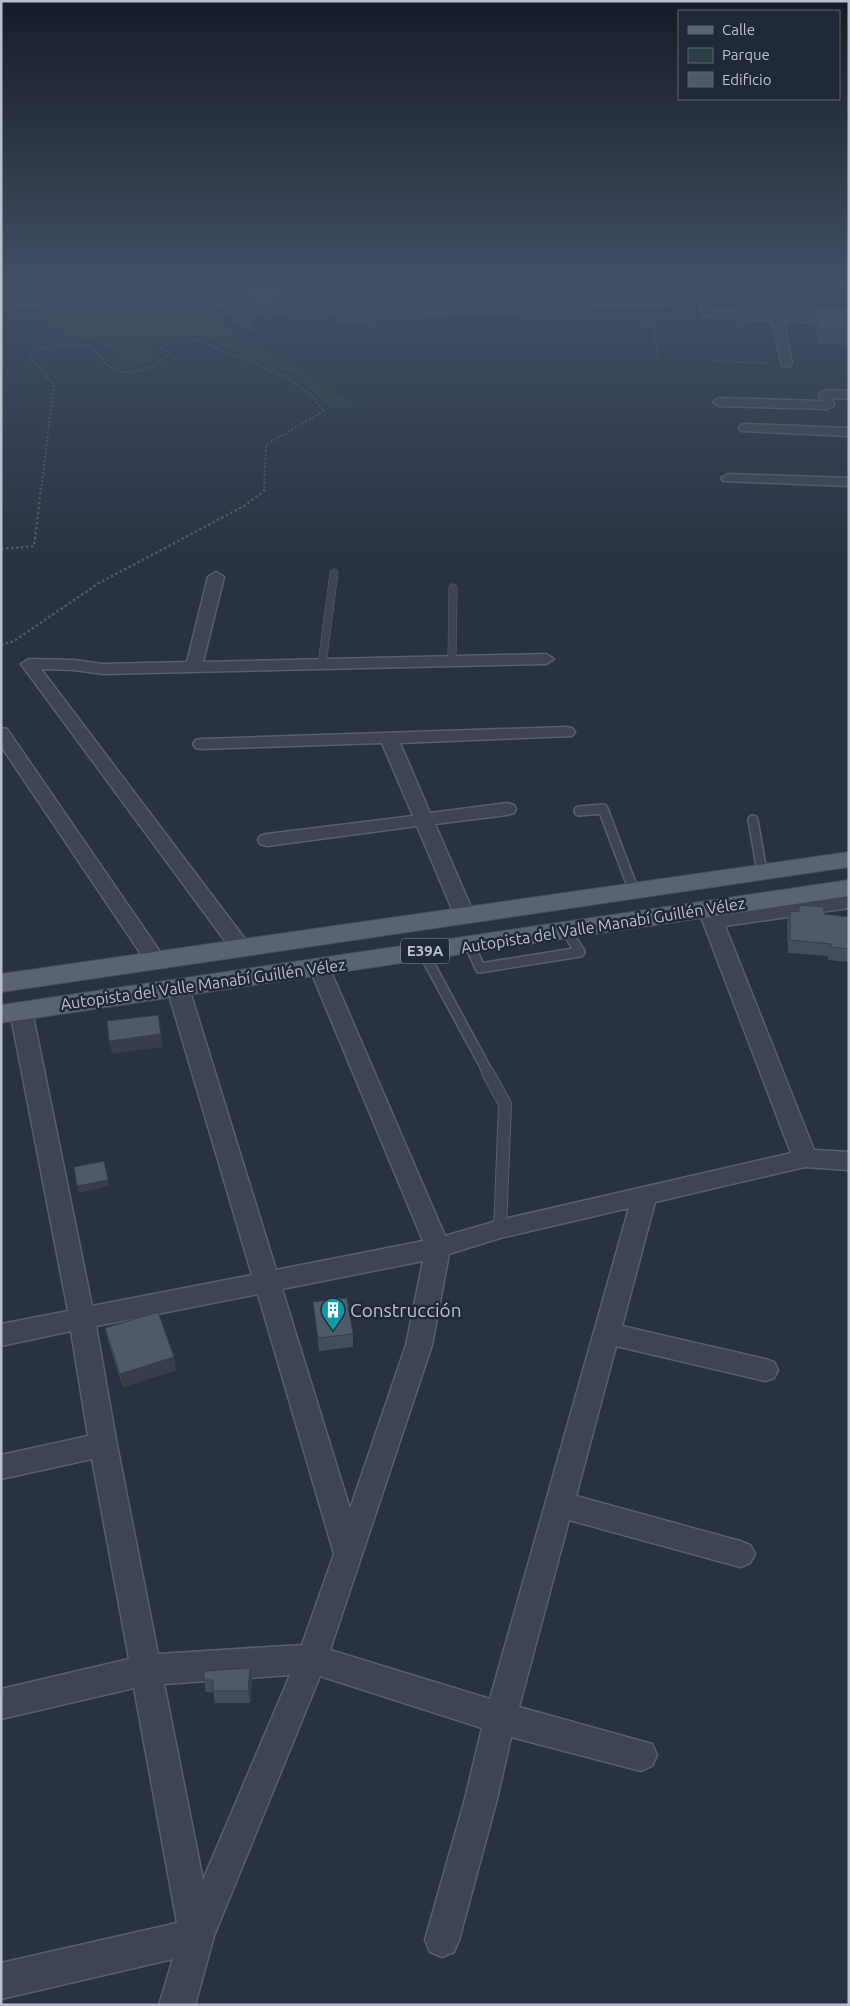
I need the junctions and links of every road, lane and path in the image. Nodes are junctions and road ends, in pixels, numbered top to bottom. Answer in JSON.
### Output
{"nodes":[{"id":1,"x":49,"y":379,"type":"edge"},
{"id":2,"x":289,"y":379,"type":"edge"},
{"id":3,"x":849,"y":395,"type":"edge"},
{"id":4,"x":719,"y":402,"type":"dead end"},
{"id":5,"x":746,"y":428,"type":"dead end"},
{"id":6,"x":849,"y":432,"type":"edge"},
{"id":7,"x":728,"y":478,"type":"dead end"},
{"id":8,"x":849,"y":482,"type":"edge"},
{"id":9,"x":1,"y":549,"type":"edge"},
{"id":10,"x":334,"y":573,"type":"dead end"},
{"id":11,"x":216,"y":577,"type":"dead end"},
{"id":12,"x":453,"y":588,"type":"dead end"},
{"id":13,"x":1,"y":646,"type":"edge"},
{"id":14,"x":546,"y":659,"type":"dead end"},
{"id":15,"x":452,"y":661,"type":"junction"},
{"id":16,"x":322,"y":664,"type":"junction"},
{"id":17,"x":194,"y":667,"type":"junction"},
{"id":18,"x":566,"y":732,"type":"dead end"},
{"id":19,"x":1,"y":733,"type":"edge"},
{"id":20,"x":389,"y":738,"type":"junction"},
{"id":21,"x":202,"y":744,"type":"dead end"},
{"id":22,"x":507,"y":809,"type":"dead end"},
{"id":23,"x":580,"y":810,"type":"dead end"},
{"id":24,"x":423,"y":820,"type":"junction"},
{"id":25,"x":753,"y":820,"type":"dead end"},
{"id":26,"x":266,"y":840,"type":"dead end"},
{"id":27,"x":849,"y":859,"type":"edge"},
{"id":28,"x":762,"y":872,"type":"junction"},
{"id":29,"x":849,"y":888,"type":"edge"},
{"id":30,"x":634,"y":891,"type":"junction"},
{"id":31,"x":849,"y":902,"type":"edge"},
{"id":32,"x":717,"y":912,"type":"junction"},
{"id":33,"x":782,"y":912,"type":"junction"},
{"id":34,"x":464,"y":914,"type":"junction"},
{"id":35,"x":849,"y":918,"type":"edge"},
{"id":36,"x":242,"y":948,"type":"junction"},
{"id":37,"x":423,"y":952,"type":"junction"},
{"id":38,"x":156,"y":961,"type":"junction"},
{"id":39,"x":319,"y":967,"type":"junction"},
{"id":40,"x":73,"y":973,"type":"junction"},
{"id":41,"x":1,"y":984,"type":"edge"},
{"id":42,"x":178,"y":988,"type":"junction"},
{"id":43,"x":77,"y":1003,"type":"junction"},
{"id":44,"x":11,"y":1012,"type":"edge"},
{"id":45,"x":805,"y":1158,"type":"junction"},
{"id":46,"x":849,"y":1162,"type":"edge"},
{"id":47,"x":645,"y":1195,"type":"junction"},
{"id":48,"x":500,"y":1229,"type":"junction"},
{"id":49,"x":438,"y":1248,"type":"junction"},
{"id":50,"x":267,"y":1282,"type":"junction"},
{"id":51,"x":82,"y":1318,"type":"junction"},
{"id":52,"x":607,"y":1333,"type":"junction"},
{"id":53,"x":1,"y":1335,"type":"edge"},
{"id":54,"x":765,"y":1370,"type":"dead end"},
{"id":55,"x":103,"y":1445,"type":"junction"},
{"id":56,"x":1,"y":1467,"type":"edge"},
{"id":57,"x":558,"y":1504,"type":"junction"},
{"id":58,"x":350,"y":1554,"type":"junction"},
{"id":59,"x":740,"y":1554,"type":"dead end"},
{"id":60,"x":312,"y":1659,"type":"junction"},
{"id":61,"x":145,"y":1670,"type":"junction"},
{"id":62,"x":1,"y":1704,"type":"edge"},
{"id":63,"x":500,"y":1718,"type":"junction"},
{"id":64,"x":641,"y":1755,"type":"dead end"},
{"id":65,"x":197,"y":1936,"type":"junction"},
{"id":66,"x":442,"y":1940,"type":"dead end"},
{"id":67,"x":1,"y":1981,"type":"edge"},
{"id":68,"x":176,"y":2005,"type":"edge"}],
"edges":[{"from":1,"to":9,"type":"path"},
{"from":2,"to":13,"type":"path"},
{"from":3,"to":4,"type":"street"},
{"from":5,"to":6,"type":"street"},
{"from":7,"to":8,"type":"street"},
{"from":10,"to":16,"type":"lane"},
{"from":11,"to":17,"type":"street"},
{"from":12,"to":15,"type":"lane"},
{"from":14,"to":15,"type":"street"},
{"from":15,"to":16,"type":"street"},
{"from":16,"to":17,"type":"street"},
{"from":17,"to":36,"type":"street"},
{"from":18,"to":20,"type":"street"},
{"from":19,"to":38,"type":"street"},
{"from":20,"to":21,"type":"street"},
{"from":20,"to":24,"type":"street"},
{"from":22,"to":24,"type":"street"},
{"from":23,"to":30,"type":"lane"},
{"from":24,"to":26,"type":"street"},
{"from":24,"to":34,"type":"street"},
{"from":25,"to":28,"type":"lane"},
{"from":27,"to":28,"type":"main road","name":"Autopista del Valle Manabí Guillén Vélez","number":"E39A"},
{"from":28,"to":30,"type":"main road","name":"Autopista del Valle Manabí Guillén Vélez","number":"E39A"},
{"from":29,"to":32,"type":"main road","name":"Autopista del Valle Manabí Guillén Vélez","number":"E39A"},
{"from":30,"to":34,"type":"main road","name":"Autopista del Valle Manabí Guillén Vélez","number":"E39A"},
{"from":31,"to":33,"type":"street"},
{"from":32,"to":33,"type":"street"},
{"from":32,"to":37,"type":"main road","name":"Autopista del Valle Manabí Guillén Vélez","number":"E39A"},
{"from":32,"to":45,"type":"street"},
{"from":33,"to":35,"type":"street"},
{"from":34,"to":36,"type":"main road","name":"Autopista del Valle Manabí Guillén Vélez","number":"E39A"},
{"from":36,"to":38,"type":"main road","name":"Autopista del Valle Manabí Guillén Vélez","number":"E39A"},
{"from":37,"to":39,"type":"main road","name":"Autopista del Valle Manabí Guillén Vélez","number":"E39A"},
{"from":37,"to":48,"type":"lane"},
{"from":38,"to":40,"type":"main road","name":"Autopista del Valle Manabí Guillén Vélez","number":"E39A"},
{"from":39,"to":42,"type":"main road","name":"Autopista del Valle Manabí Guillén Vélez","number":"E39A"},
{"from":39,"to":49,"type":"street"},
{"from":40,"to":41,"type":"main road","name":"Autopista del Valle Manabí Guillén Vélez","number":"E39A"},
{"from":40,"to":43,"type":"main road"},
{"from":42,"to":43,"type":"main road","name":"Autopista del Valle Manabí Guillén Vélez","number":"E39A"},
{"from":42,"to":50,"type":"street"},
{"from":43,"to":44,"type":"main road","name":"Autopista del Valle Manabí Guillén Vélez","number":"E39A"},
{"from":44,"to":51,"type":"street"},
{"from":45,"to":46,"type":"street"},
{"from":45,"to":47,"type":"street"},
{"from":47,"to":48,"type":"street"},
{"from":47,"to":52,"type":"street"},
{"from":48,"to":49,"type":"street"},
{"from":49,"to":50,"type":"street"},
{"from":49,"to":58,"type":"street"},
{"from":50,"to":51,"type":"street"},
{"from":50,"to":58,"type":"street"},
{"from":51,"to":53,"type":"street"},
{"from":51,"to":55,"type":"street"},
{"from":52,"to":54,"type":"street"},
{"from":52,"to":57,"type":"street"},
{"from":55,"to":56,"type":"street"},
{"from":55,"to":61,"type":"street"},
{"from":57,"to":59,"type":"street"},
{"from":57,"to":63,"type":"street"},
{"from":58,"to":60,"type":"street"},
{"from":60,"to":61,"type":"street"},
{"from":60,"to":63,"type":"street"},
{"from":60,"to":65,"type":"street"},
{"from":61,"to":62,"type":"street"},
{"from":61,"to":65,"type":"street"},
{"from":63,"to":64,"type":"street"},
{"from":63,"to":66,"type":"street"},
{"from":65,"to":67,"type":"street"},
{"from":65,"to":68,"type":"street"}]}
